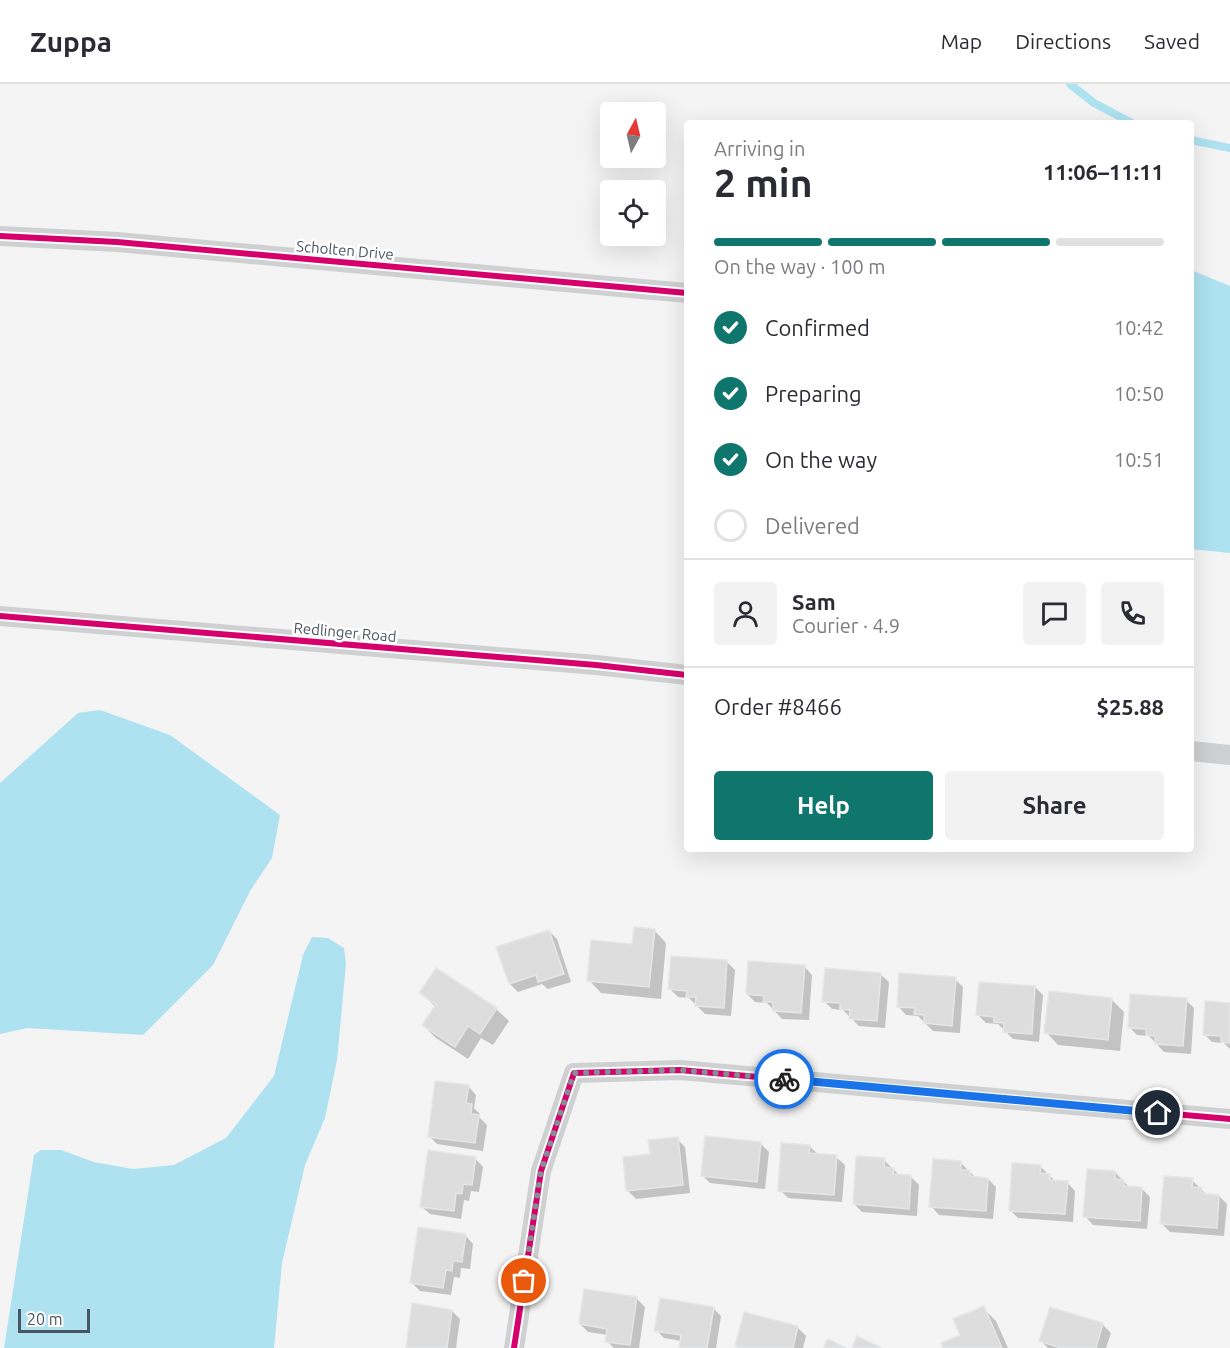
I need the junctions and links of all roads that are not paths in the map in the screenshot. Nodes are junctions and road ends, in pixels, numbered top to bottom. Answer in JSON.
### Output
{"nodes":[{"id":1,"x":0,"y":236,"type":"edge"},
{"id":2,"x":684,"y":293,"type":"edge"},
{"id":3,"x":0,"y":616,"type":"edge"},
{"id":4,"x":684,"y":675,"type":"edge"},
{"id":5,"x":1194,"y":751,"type":"edge"},
{"id":6,"x":1230,"y":755,"type":"edge"},
{"id":7,"x":1230,"y":1119,"type":"edge"},
{"id":8,"x":514,"y":1348,"type":"edge"}],
"edges":[{"from":1,"to":2,"type":"street","name":"Scholten Drive"},
{"from":3,"to":4,"type":"street","name":"Redlinger Road"},
{"from":5,"to":6,"type":"street"},
{"from":7,"to":8,"type":"street"}]}
